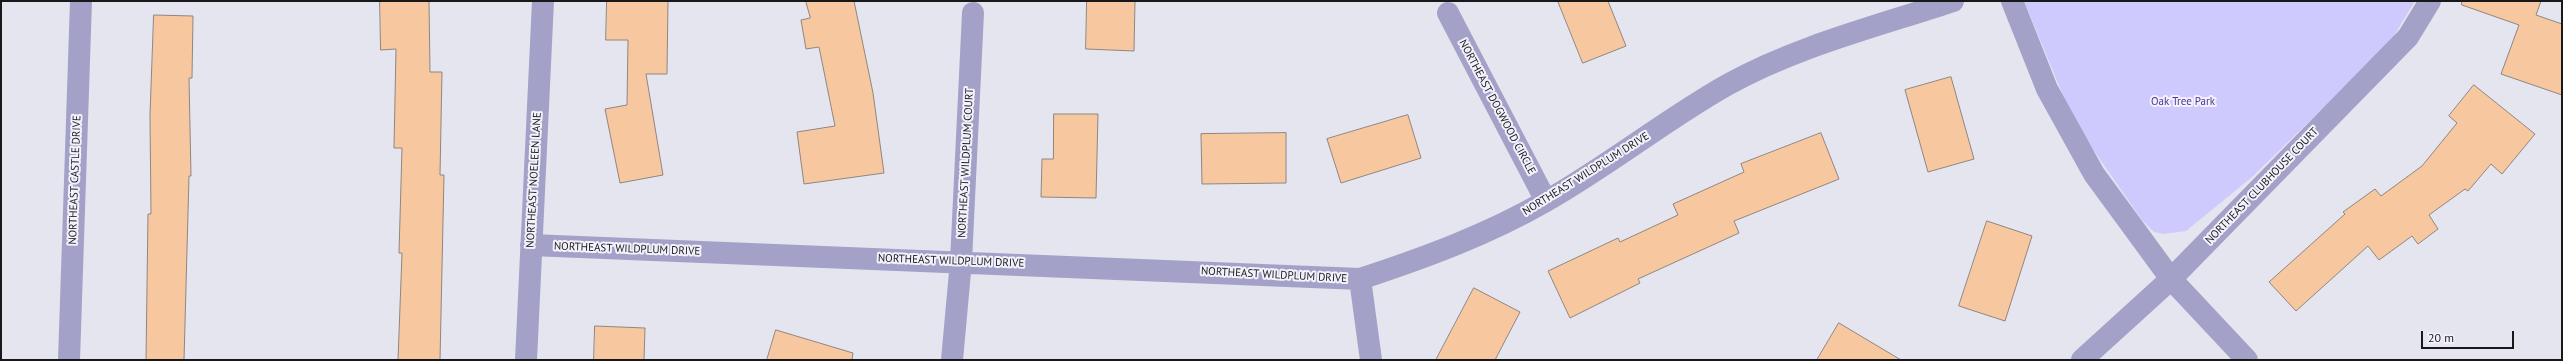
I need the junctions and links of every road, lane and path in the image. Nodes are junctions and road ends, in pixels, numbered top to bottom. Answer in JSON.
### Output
{"nodes":[{"id":1,"x":81,"y":1,"type":"edge"},
{"id":2,"x":543,"y":1,"type":"edge"},
{"id":3,"x":1953,"y":1,"type":"edge"},
{"id":4,"x":2012,"y":1,"type":"edge"},
{"id":5,"x":2430,"y":1,"type":"edge"},
{"id":6,"x":974,"y":13,"type":"dead end"},
{"id":7,"x":1448,"y":13,"type":"dead end"},
{"id":8,"x":1546,"y":201,"type":"junction"},
{"id":9,"x":531,"y":245,"type":"junction"},
{"id":10,"x":961,"y":261,"type":"junction"},
{"id":11,"x":1360,"y":279,"type":"junction"},
{"id":12,"x":2171,"y":279,"type":"junction"},
{"id":13,"x":69,"y":360,"type":"edge"},
{"id":14,"x":526,"y":360,"type":"edge"},
{"id":15,"x":952,"y":360,"type":"edge"},
{"id":16,"x":1371,"y":360,"type":"edge"},
{"id":17,"x":2082,"y":360,"type":"edge"},
{"id":18,"x":2247,"y":360,"type":"edge"}],
"edges":[{"from":1,"to":13,"type":"street","name":"NORTHEAST CASTLE DRIVE"},
{"from":2,"to":9,"type":"street","name":"NORTHEAST NOELEEN LANE"},
{"from":3,"to":8,"type":"street","name":"NORTHEAST WILDPLUM DRIVE"},
{"from":4,"to":12,"type":"street"},
{"from":5,"to":12,"type":"street","name":"NORTHEAST CLUBHOUSE COURT"},
{"from":6,"to":10,"type":"street","name":"NORTHEAST WILDPLUM COURT"},
{"from":7,"to":8,"type":"street","name":"NORTHEAST DOGWOOD CIRCLE"},
{"from":8,"to":11,"type":"street","name":"NORTHEAST WILDPLUM DRIVE"},
{"from":9,"to":10,"type":"street","name":"NORTHEAST WILDPLUM DRIVE"},
{"from":9,"to":14,"type":"street","name":"NORTHEAST NOELEEN LANE"},
{"from":10,"to":11,"type":"street","name":"NORTHEAST WILDPLUM DRIVE"},
{"from":10,"to":15,"type":"street","name":"NORTHEAST WILDPLUM COURT"},
{"from":11,"to":16,"type":"street"},
{"from":12,"to":17,"type":"street","name":"NORTHEAST CLUBHOUSE COURT"},
{"from":12,"to":18,"type":"street"}]}
